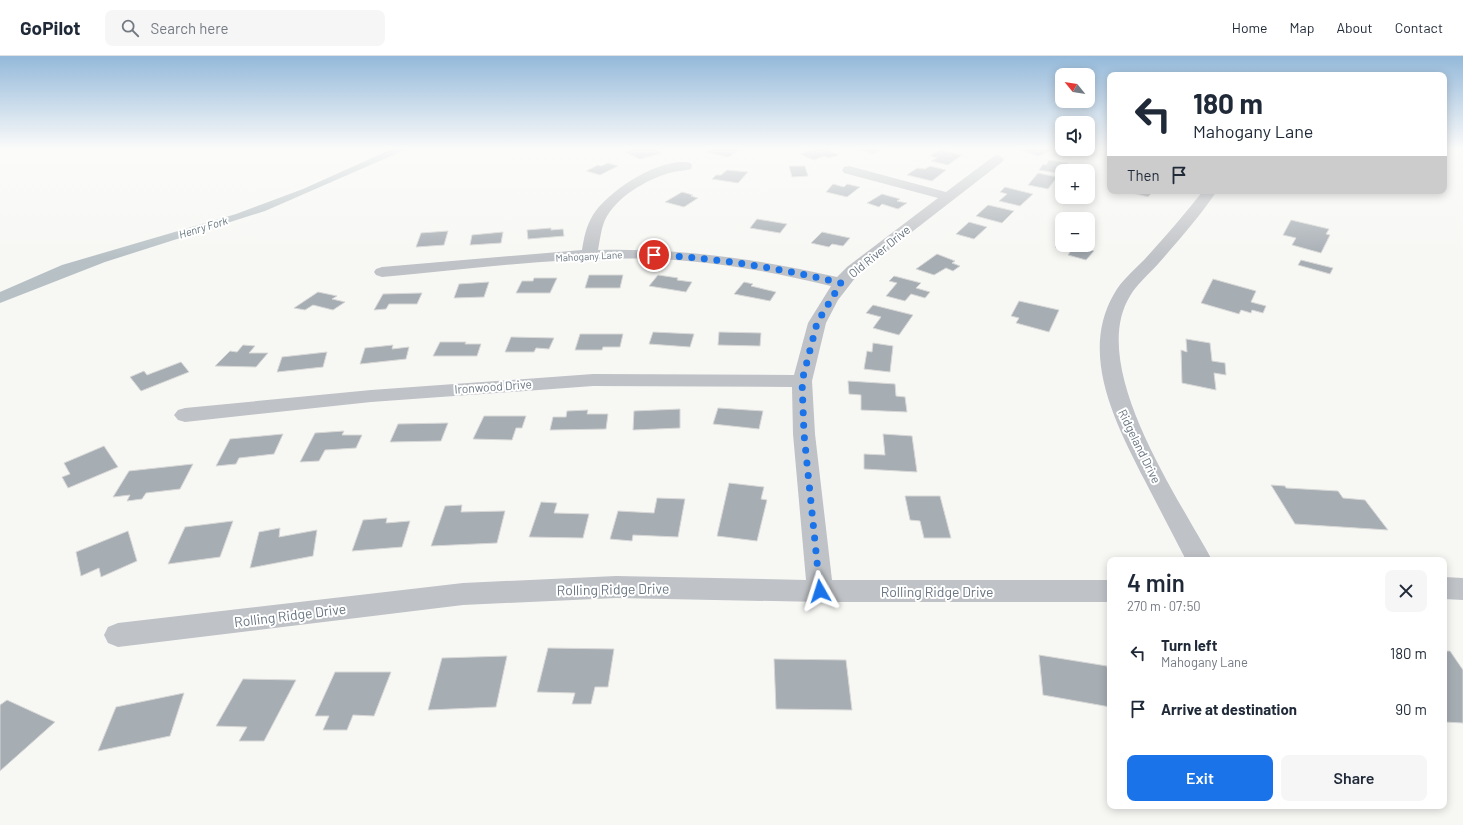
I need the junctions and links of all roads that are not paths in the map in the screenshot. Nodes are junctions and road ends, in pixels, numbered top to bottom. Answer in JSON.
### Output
{"nodes":[{"id":1,"x":635,"y":185,"type":"edge"},
{"id":2,"x":906,"y":185,"type":"edge"},
{"id":3,"x":964,"y":185,"type":"edge"},
{"id":4,"x":1208,"y":194,"type":"edge"},
{"id":5,"x":949,"y":196,"type":"junction"},
{"id":6,"x":589,"y":256,"type":"junction"},
{"id":7,"x":382,"y":272,"type":"dead end"},
{"id":8,"x":841,"y":283,"type":"junction"},
{"id":9,"x":802,"y":381,"type":"junction"},
{"id":10,"x":185,"y":415,"type":"dead end"},
{"id":11,"x":1197,"y":557,"type":"edge"},
{"id":12,"x":1447,"y":588,"type":"edge"},
{"id":13,"x":1463,"y":589,"type":"edge"},
{"id":14,"x":820,"y":591,"type":"junction"},
{"id":15,"x":1107,"y":591,"type":"edge"},
{"id":16,"x":118,"y":635,"type":"dead end"}],
"edges":[{"from":1,"to":6,"type":"street"},
{"from":2,"to":5,"type":"street"},
{"from":3,"to":5,"type":"street","name":"Old River Drive"},
{"from":4,"to":11,"type":"street","name":"Ridgeland Drive"},
{"from":5,"to":8,"type":"street","name":"Old River Drive"},
{"from":6,"to":7,"type":"street","name":"Mahogany Lane"},
{"from":6,"to":8,"type":"street","name":"Mahogany Lane"},
{"from":8,"to":9,"type":"street","name":"Old River Drive"},
{"from":9,"to":10,"type":"street","name":"Ironwood Drive"},
{"from":9,"to":14,"type":"street","name":"Old River Drive"},
{"from":12,"to":13,"type":"street"},
{"from":14,"to":15,"type":"street","name":"Rolling Ridge Drive"},
{"from":14,"to":16,"type":"street","name":"Rolling Ridge Drive"}]}
